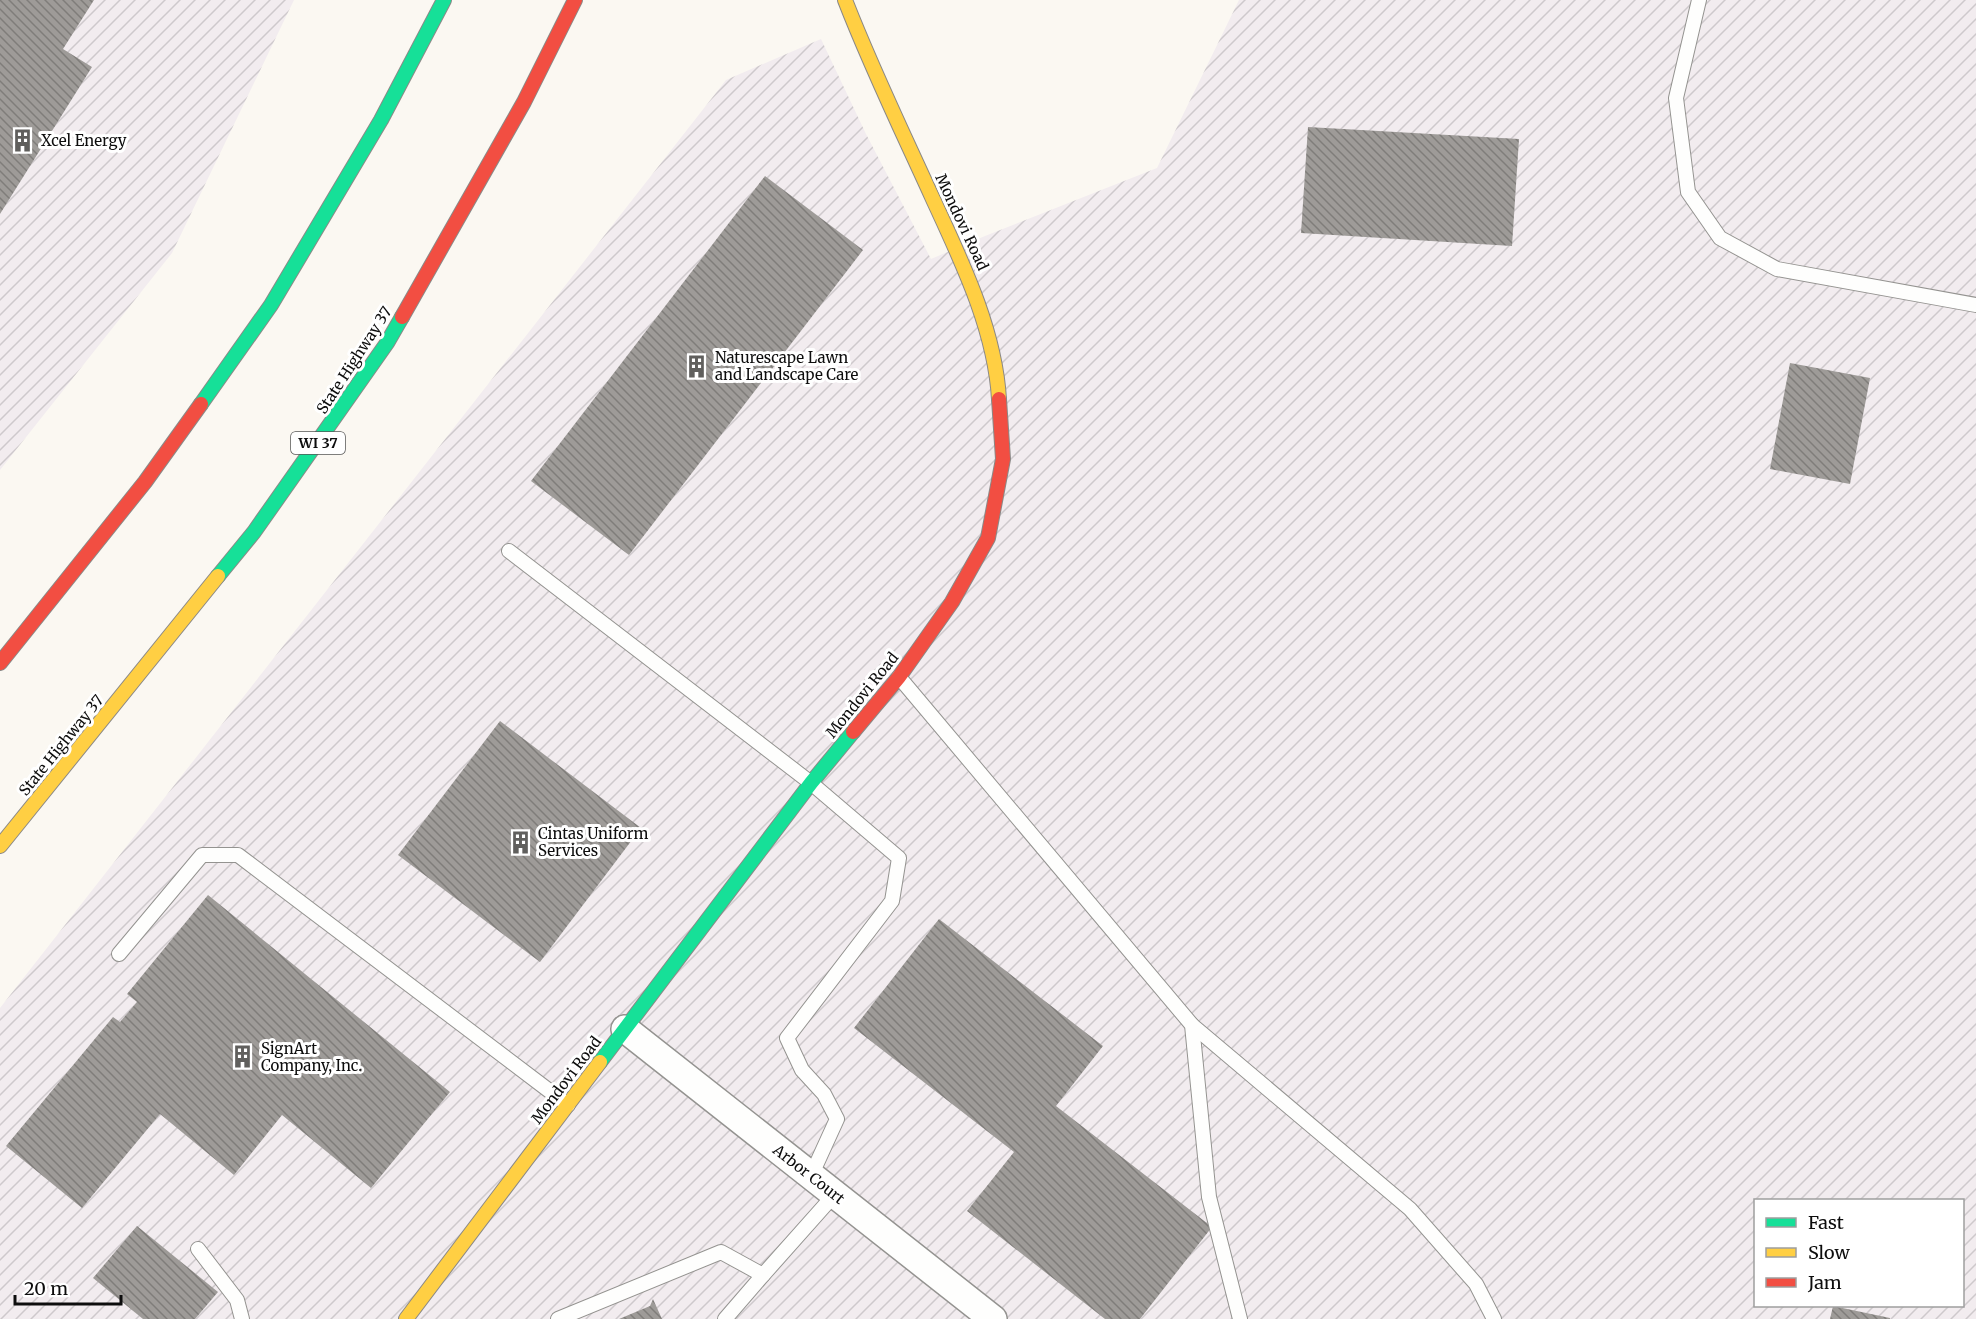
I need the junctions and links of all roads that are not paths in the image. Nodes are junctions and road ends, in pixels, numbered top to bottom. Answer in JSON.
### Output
{"nodes":[{"id":1,"x":444,"y":0,"type":"edge"},
{"id":2,"x":575,"y":0,"type":"edge"},
{"id":3,"x":845,"y":0,"type":"edge"},
{"id":4,"x":1698,"y":0,"type":"edge"},
{"id":5,"x":1976,"y":305,"type":"edge"},
{"id":6,"x":509,"y":551,"type":"dead end"},
{"id":7,"x":0,"y":663,"type":"edge"},
{"id":8,"x":899,"y":677,"type":"junction"},
{"id":9,"x":811,"y":783,"type":"junction"},
{"id":10,"x":0,"y":846,"type":"edge"},
{"id":11,"x":119,"y":954,"type":"dead end"},
{"id":12,"x":1192,"y":1025,"type":"junction"},
{"id":13,"x":625,"y":1029,"type":"junction"},
{"id":14,"x":568,"y":1105,"type":"junction"},
{"id":15,"x":811,"y":1176,"type":"junction"},
{"id":16,"x":835,"y":1194,"type":"junction"},
{"id":17,"x":198,"y":1249,"type":"dead end"},
{"id":18,"x":763,"y":1275,"type":"junction"},
{"id":19,"x":242,"y":1319,"type":"edge"},
{"id":20,"x":406,"y":1319,"type":"edge"},
{"id":21,"x":558,"y":1319,"type":"edge"},
{"id":22,"x":725,"y":1319,"type":"edge"},
{"id":23,"x":993,"y":1319,"type":"edge"},
{"id":24,"x":1240,"y":1319,"type":"edge"},
{"id":25,"x":1494,"y":1319,"type":"edge"}],
"edges":[{"from":1,"to":7,"type":"main road"},
{"from":2,"to":10,"type":"main road","name":"State Highway 37","number":"WI 37"},
{"from":3,"to":8,"type":"main road","name":"Mondovi Road"},
{"from":4,"to":5,"type":"lane"},
{"from":6,"to":9,"type":"lane"},
{"from":8,"to":9,"type":"main road","name":"Mondovi Road"},
{"from":8,"to":12,"type":"lane"},
{"from":9,"to":13,"type":"main road","name":"Mondovi Road"},
{"from":9,"to":15,"type":"lane"},
{"from":11,"to":14,"type":"lane"},
{"from":12,"to":24,"type":"lane"},
{"from":12,"to":25,"type":"lane"},
{"from":13,"to":14,"type":"main road","name":"Mondovi Road"},
{"from":13,"to":15,"type":"street","name":"Arbor Court"},
{"from":14,"to":20,"type":"main road","name":"Mondovi Road"},
{"from":15,"to":16,"type":"street","name":"Arbor Court"},
{"from":16,"to":18,"type":"lane"},
{"from":16,"to":23,"type":"street","name":"Arbor Court"},
{"from":17,"to":19,"type":"lane"},
{"from":18,"to":21,"type":"lane"},
{"from":18,"to":22,"type":"lane"}]}
